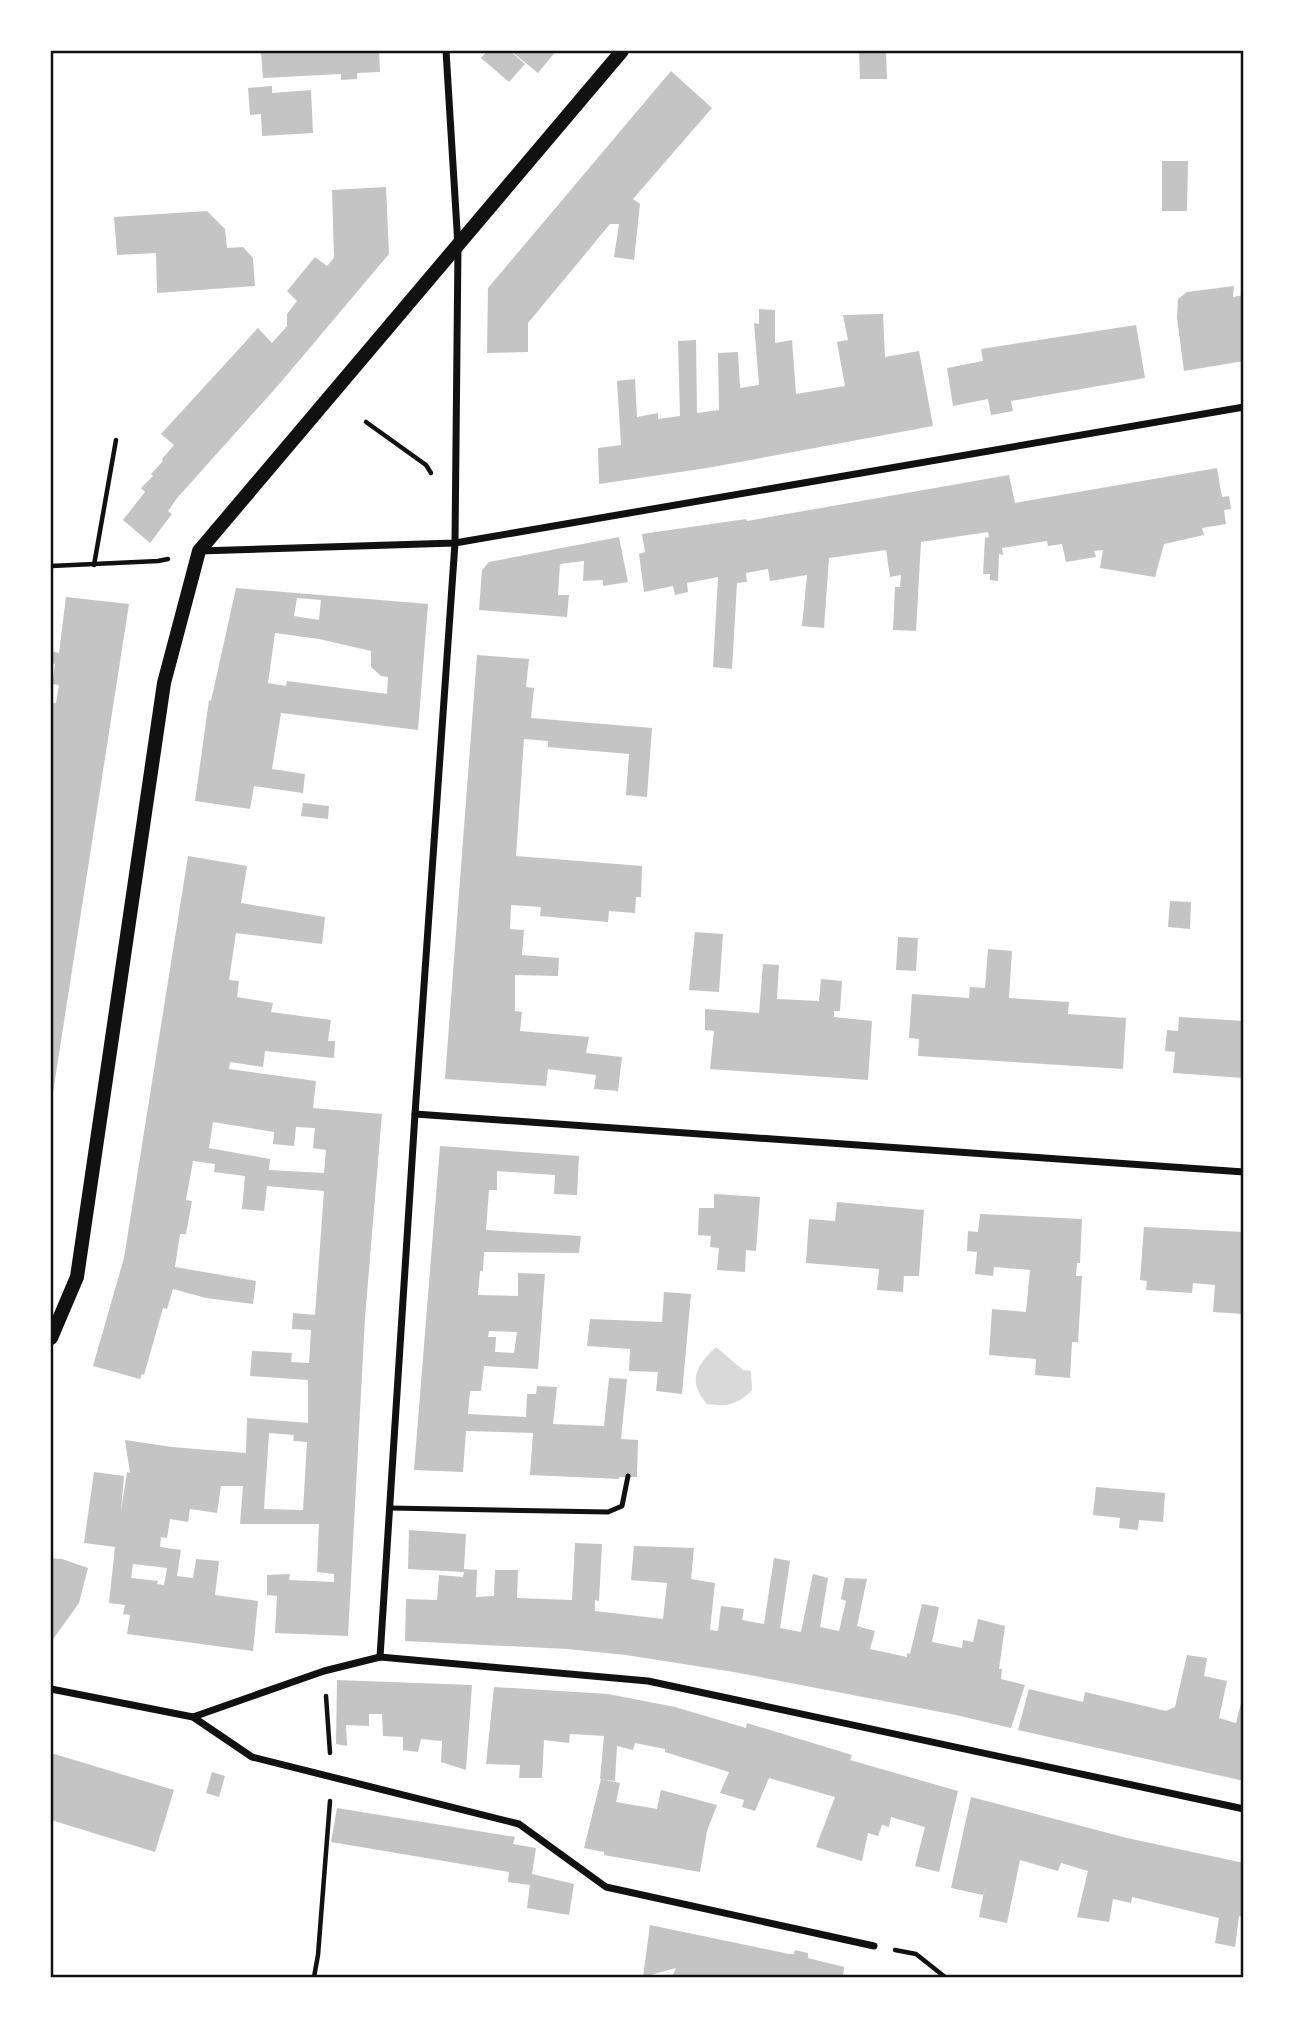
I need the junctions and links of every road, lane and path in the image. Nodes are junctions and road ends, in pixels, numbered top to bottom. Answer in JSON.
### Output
{"nodes":[{"id":1,"x":446,"y":51,"type":"edge"},
{"id":2,"x":622,"y":51,"type":"edge"},
{"id":3,"x":458,"y":246,"type":"junction"},
{"id":4,"x":1244,"y":407,"type":"edge"},
{"id":5,"x":366,"y":422,"type":"dead end"},
{"id":6,"x":116,"y":440,"type":"dead end"},
{"id":7,"x":456,"y":500,"type":"junction"},
{"id":8,"x":455,"y":543,"type":"junction"},
{"id":9,"x":199,"y":551,"type":"junction"},
{"id":10,"x":94,"y":565,"type":"junction"},
{"id":11,"x":51,"y":566,"type":"edge"},
{"id":12,"x":415,"y":1114,"type":"junction"},
{"id":13,"x":1244,"y":1172,"type":"edge"},
{"id":14,"x":51,"y":1338,"type":"edge"},
{"id":15,"x":628,"y":1476,"type":"dead end"},
{"id":16,"x":390,"y":1508,"type":"junction"},
{"id":17,"x":380,"y":1657,"type":"junction"},
{"id":18,"x":324,"y":1671,"type":"junction"},
{"id":19,"x":51,"y":1689,"type":"edge"},
{"id":20,"x":193,"y":1717,"type":"junction"},
{"id":21,"x":332,"y":1778,"type":"junction"},
{"id":22,"x":1244,"y":1809,"type":"edge"},
{"id":23,"x":874,"y":1946,"type":"joint"},
{"id":24,"x":314,"y":1977,"type":"edge"},
{"id":25,"x":945,"y":1977,"type":"edge"}],
"edges":[{"from":1,"to":3,"type":"street"},
{"from":2,"to":3,"type":"main road"},
{"from":3,"to":7,"type":"street"},
{"from":3,"to":9,"type":"main road"},
{"from":4,"to":8,"type":"street"},
{"from":5,"to":7,"type":"path"},
{"from":6,"to":10,"type":"path"},
{"from":7,"to":8,"type":"street"},
{"from":8,"to":9,"type":"street"},
{"from":8,"to":12,"type":"street"},
{"from":9,"to":10,"type":"path"},
{"from":9,"to":14,"type":"main road"},
{"from":10,"to":11,"type":"path"},
{"from":12,"to":13,"type":"street"},
{"from":12,"to":16,"type":"street"},
{"from":15,"to":16,"type":"lane"},
{"from":16,"to":17,"type":"street"},
{"from":17,"to":18,"type":"street"},
{"from":17,"to":22,"type":"street"},
{"from":18,"to":20,"type":"street"},
{"from":18,"to":21,"type":"path"},
{"from":19,"to":20,"type":"street"},
{"from":20,"to":21,"type":"street"},
{"from":21,"to":23,"type":"street"},
{"from":21,"to":24,"type":"path"},
{"from":23,"to":25,"type":"path"}]}
